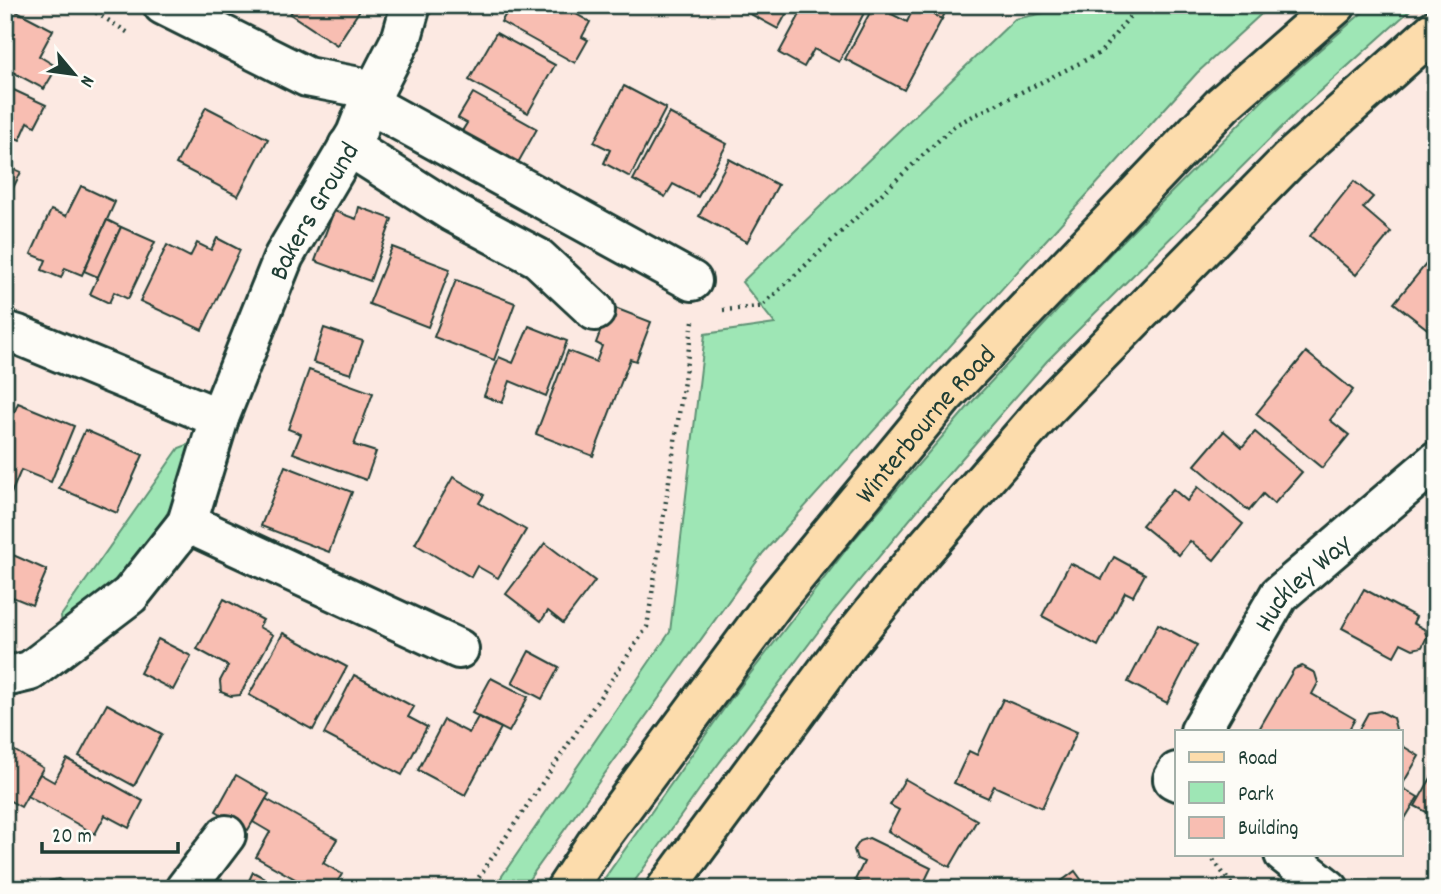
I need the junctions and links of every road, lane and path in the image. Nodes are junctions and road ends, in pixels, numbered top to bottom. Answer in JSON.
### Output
{"nodes":[{"id":1,"x":163,"y":5,"type":"edge"},
{"id":2,"x":411,"y":5,"type":"edge"},
{"id":3,"x":1139,"y":5,"type":"edge"},
{"id":4,"x":1336,"y":5,"type":"edge"},
{"id":5,"x":1436,"y":29,"type":"edge"},
{"id":6,"x":371,"y":97,"type":"junction"},
{"id":7,"x":348,"y":146,"type":"junction"},
{"id":8,"x":693,"y":297,"type":"joint"},
{"id":9,"x":596,"y":311,"type":"dead end"},
{"id":10,"x":721,"y":311,"type":"dead end"},
{"id":11,"x":5,"y":331,"type":"edge"},
{"id":12,"x":219,"y":418,"type":"junction"},
{"id":13,"x":1436,"y":461,"type":"edge"},
{"id":14,"x":187,"y":523,"type":"junction"},
{"id":15,"x":459,"y":649,"type":"dead end"},
{"id":16,"x":5,"y":677,"type":"edge"},
{"id":17,"x":1201,"y":730,"type":"edge"},
{"id":18,"x":226,"y":835,"type":"dead end"},
{"id":19,"x":1211,"y":856,"type":"edge"},
{"id":20,"x":1287,"y":856,"type":"edge"},
{"id":21,"x":185,"y":889,"type":"edge"},
{"id":22,"x":471,"y":889,"type":"edge"},
{"id":23,"x":566,"y":889,"type":"edge"},
{"id":24,"x":666,"y":889,"type":"edge"},
{"id":25,"x":1235,"y":889,"type":"edge"},
{"id":26,"x":1329,"y":889,"type":"edge"}],
"edges":[{"from":1,"to":6,"type":"street"},
{"from":2,"to":6,"type":"street","name":"Bakers Ground"},
{"from":3,"to":10,"type":"path"},
{"from":4,"to":23,"type":"main road","name":"Winterbourne Road"},
{"from":5,"to":24,"type":"main road"},
{"from":6,"to":7,"type":"street","name":"Bakers Ground"},
{"from":6,"to":8,"type":"street"},
{"from":7,"to":9,"type":"street"},
{"from":7,"to":12,"type":"street","name":"Bakers Ground"},
{"from":8,"to":22,"type":"path"},
{"from":11,"to":12,"type":"street"},
{"from":12,"to":14,"type":"street","name":"Bakers Ground"},
{"from":13,"to":17,"type":"street","name":"Huckley Way"},
{"from":14,"to":15,"type":"street"},
{"from":14,"to":16,"type":"street","name":"Bakers Ground"},
{"from":18,"to":21,"type":"street"},
{"from":19,"to":25,"type":"path"},
{"from":20,"to":26,"type":"street"}]}
